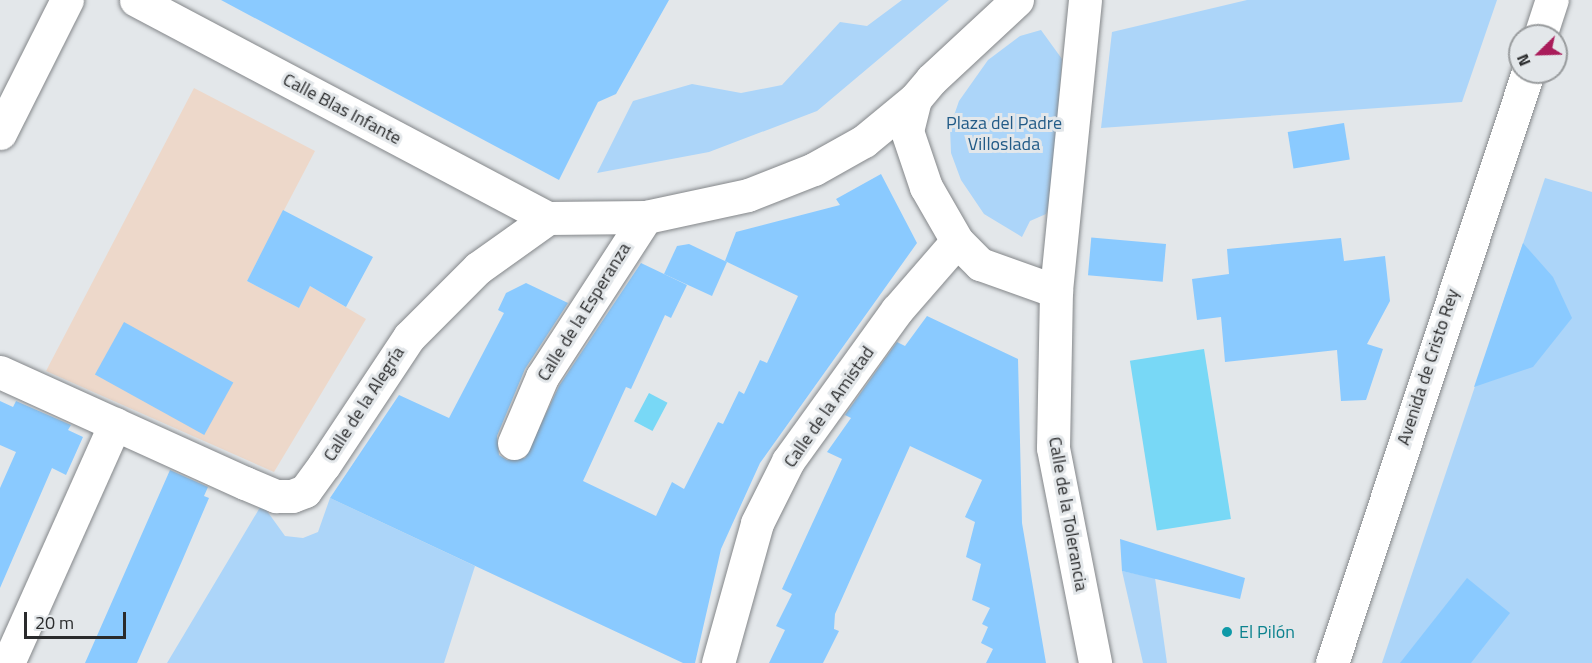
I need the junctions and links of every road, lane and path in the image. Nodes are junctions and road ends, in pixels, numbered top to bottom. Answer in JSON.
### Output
{"nodes":[{"id":1,"x":67,"y":0,"type":"edge"},
{"id":2,"x":136,"y":0,"type":"edge"},
{"id":3,"x":1552,"y":0,"type":"edge"},
{"id":4,"x":1082,"y":2,"type":"edge"},
{"id":5,"x":1007,"y":4,"type":"edge"},
{"id":6,"x":1544,"y":24,"type":"edge"},
{"id":7,"x":1524,"y":84,"type":"edge"},
{"id":8,"x":915,"y":99,"type":"junction"},
{"id":9,"x":0,"y":133,"type":"edge"},
{"id":10,"x":864,"y":141,"type":"junction"},
{"id":11,"x":912,"y":150,"type":"junction"},
{"id":12,"x":646,"y":217,"type":"junction"},
{"id":13,"x":548,"y":218,"type":"junction"},
{"id":14,"x":957,"y":241,"type":"junction"},
{"id":15,"x":1056,"y":291,"type":"junction"},
{"id":16,"x":0,"y":372,"type":"edge"},
{"id":17,"x":115,"y":424,"type":"junction"},
{"id":18,"x":514,"y":443,"type":"dead end"},
{"id":19,"x":8,"y":663,"type":"edge"},
{"id":20,"x":718,"y":663,"type":"edge"},
{"id":21,"x":1095,"y":663,"type":"edge"},
{"id":22,"x":1332,"y":663,"type":"edge"}],
"edges":[{"from":1,"to":9,"type":"street"},
{"from":2,"to":13,"type":"street","name":"Calle Blas Infante"},
{"from":3,"to":6,"type":"street"},
{"from":4,"to":15,"type":"street"},
{"from":5,"to":8,"type":"street"},
{"from":7,"to":22,"type":"street","name":"Avenida de Cristo Rey"},
{"from":8,"to":10,"type":"street"},
{"from":8,"to":11,"type":"street"},
{"from":10,"to":11,"type":"street"},
{"from":10,"to":12,"type":"street"},
{"from":11,"to":14,"type":"street"},
{"from":12,"to":13,"type":"street"},
{"from":12,"to":18,"type":"street","name":"Calle de la Esperanza"},
{"from":13,"to":17,"type":"street","name":"Calle de la Alegría"},
{"from":14,"to":15,"type":"street"},
{"from":14,"to":20,"type":"street","name":"Calle de la Amistad"},
{"from":15,"to":21,"type":"street","name":"Calle de la Tolerancia"},
{"from":16,"to":17,"type":"street"},
{"from":17,"to":19,"type":"street"}]}
